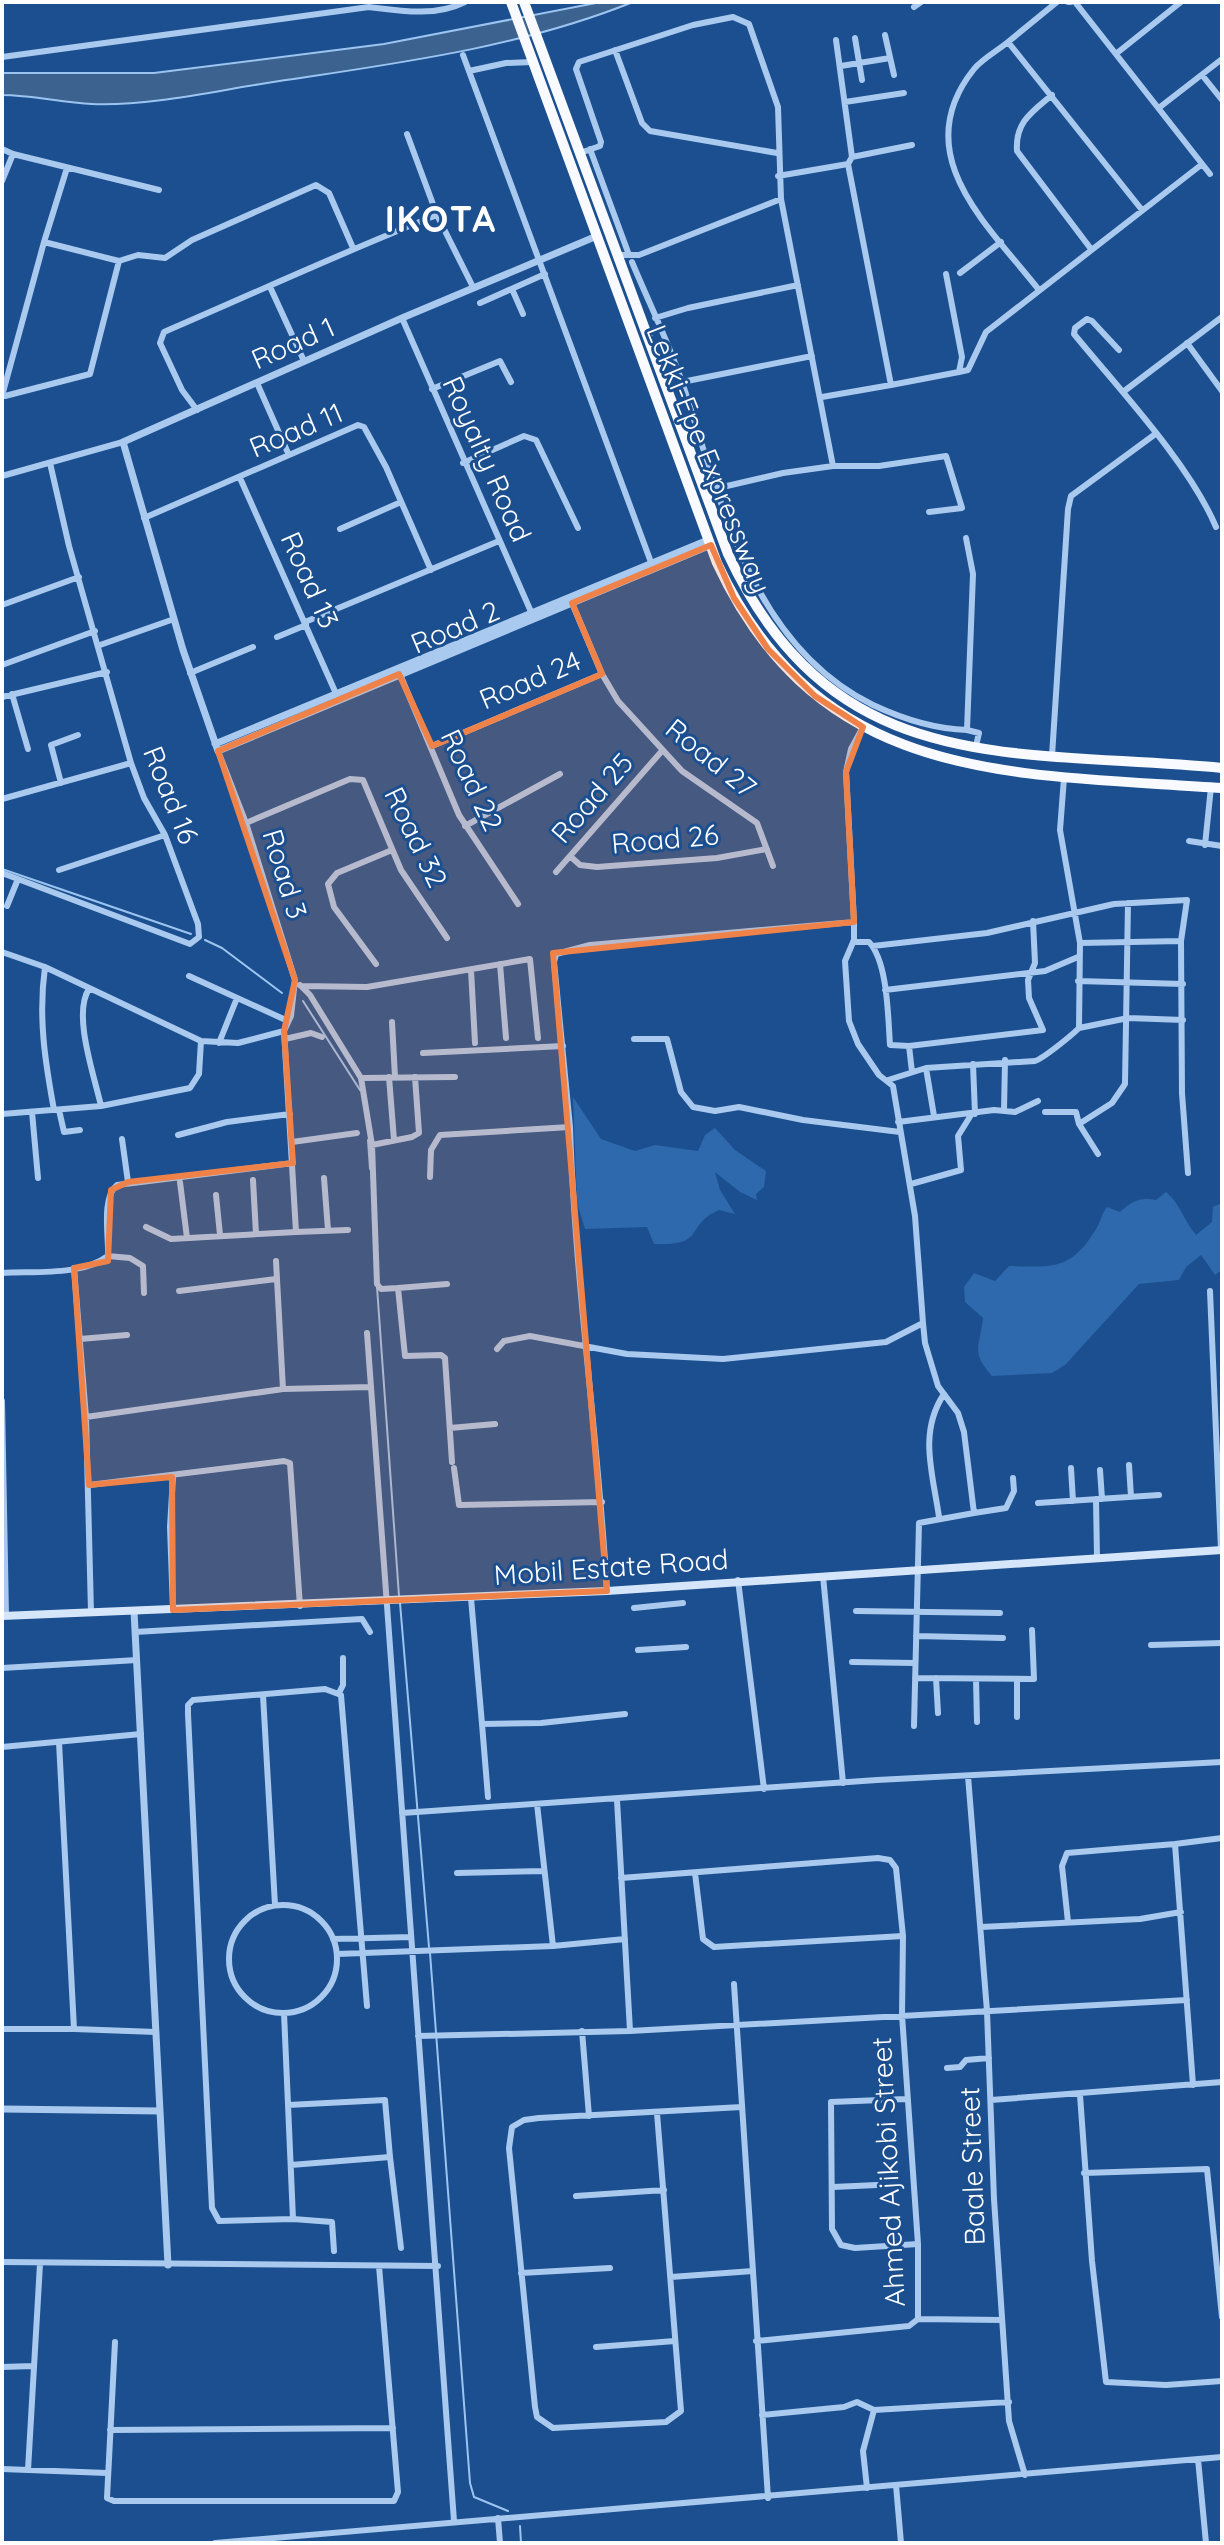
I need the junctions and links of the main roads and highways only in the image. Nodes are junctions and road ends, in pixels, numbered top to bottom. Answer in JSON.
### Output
{"nodes":[{"id":1,"x":525,"y":6,"type":"edge"},
{"id":2,"x":513,"y":8,"type":"edge"},
{"id":3,"x":993,"y":751,"type":"junction"},
{"id":4,"x":991,"y":768,"type":"junction"},
{"id":5,"x":1222,"y":768,"type":"edge"},
{"id":6,"x":1216,"y":787,"type":"edge"},
{"id":7,"x":1221,"y":1550,"type":"edge"},
{"id":8,"x":4,"y":1616,"type":"edge"}],
"edges":[{"from":1,"to":3,"type":"highway","name":"Lekki-Epe Expressway"},
{"from":2,"to":4,"type":"highway","name":"Lekki-Epe Expressway"},
{"from":3,"to":4,"type":"highway"},
{"from":3,"to":5,"type":"highway","name":"Lekki-Epe Expressway"},
{"from":4,"to":6,"type":"highway","name":"Lekki-Epe Expressway"},
{"from":7,"to":8,"type":"main road","name":"Mobil Estate Road"}]}
